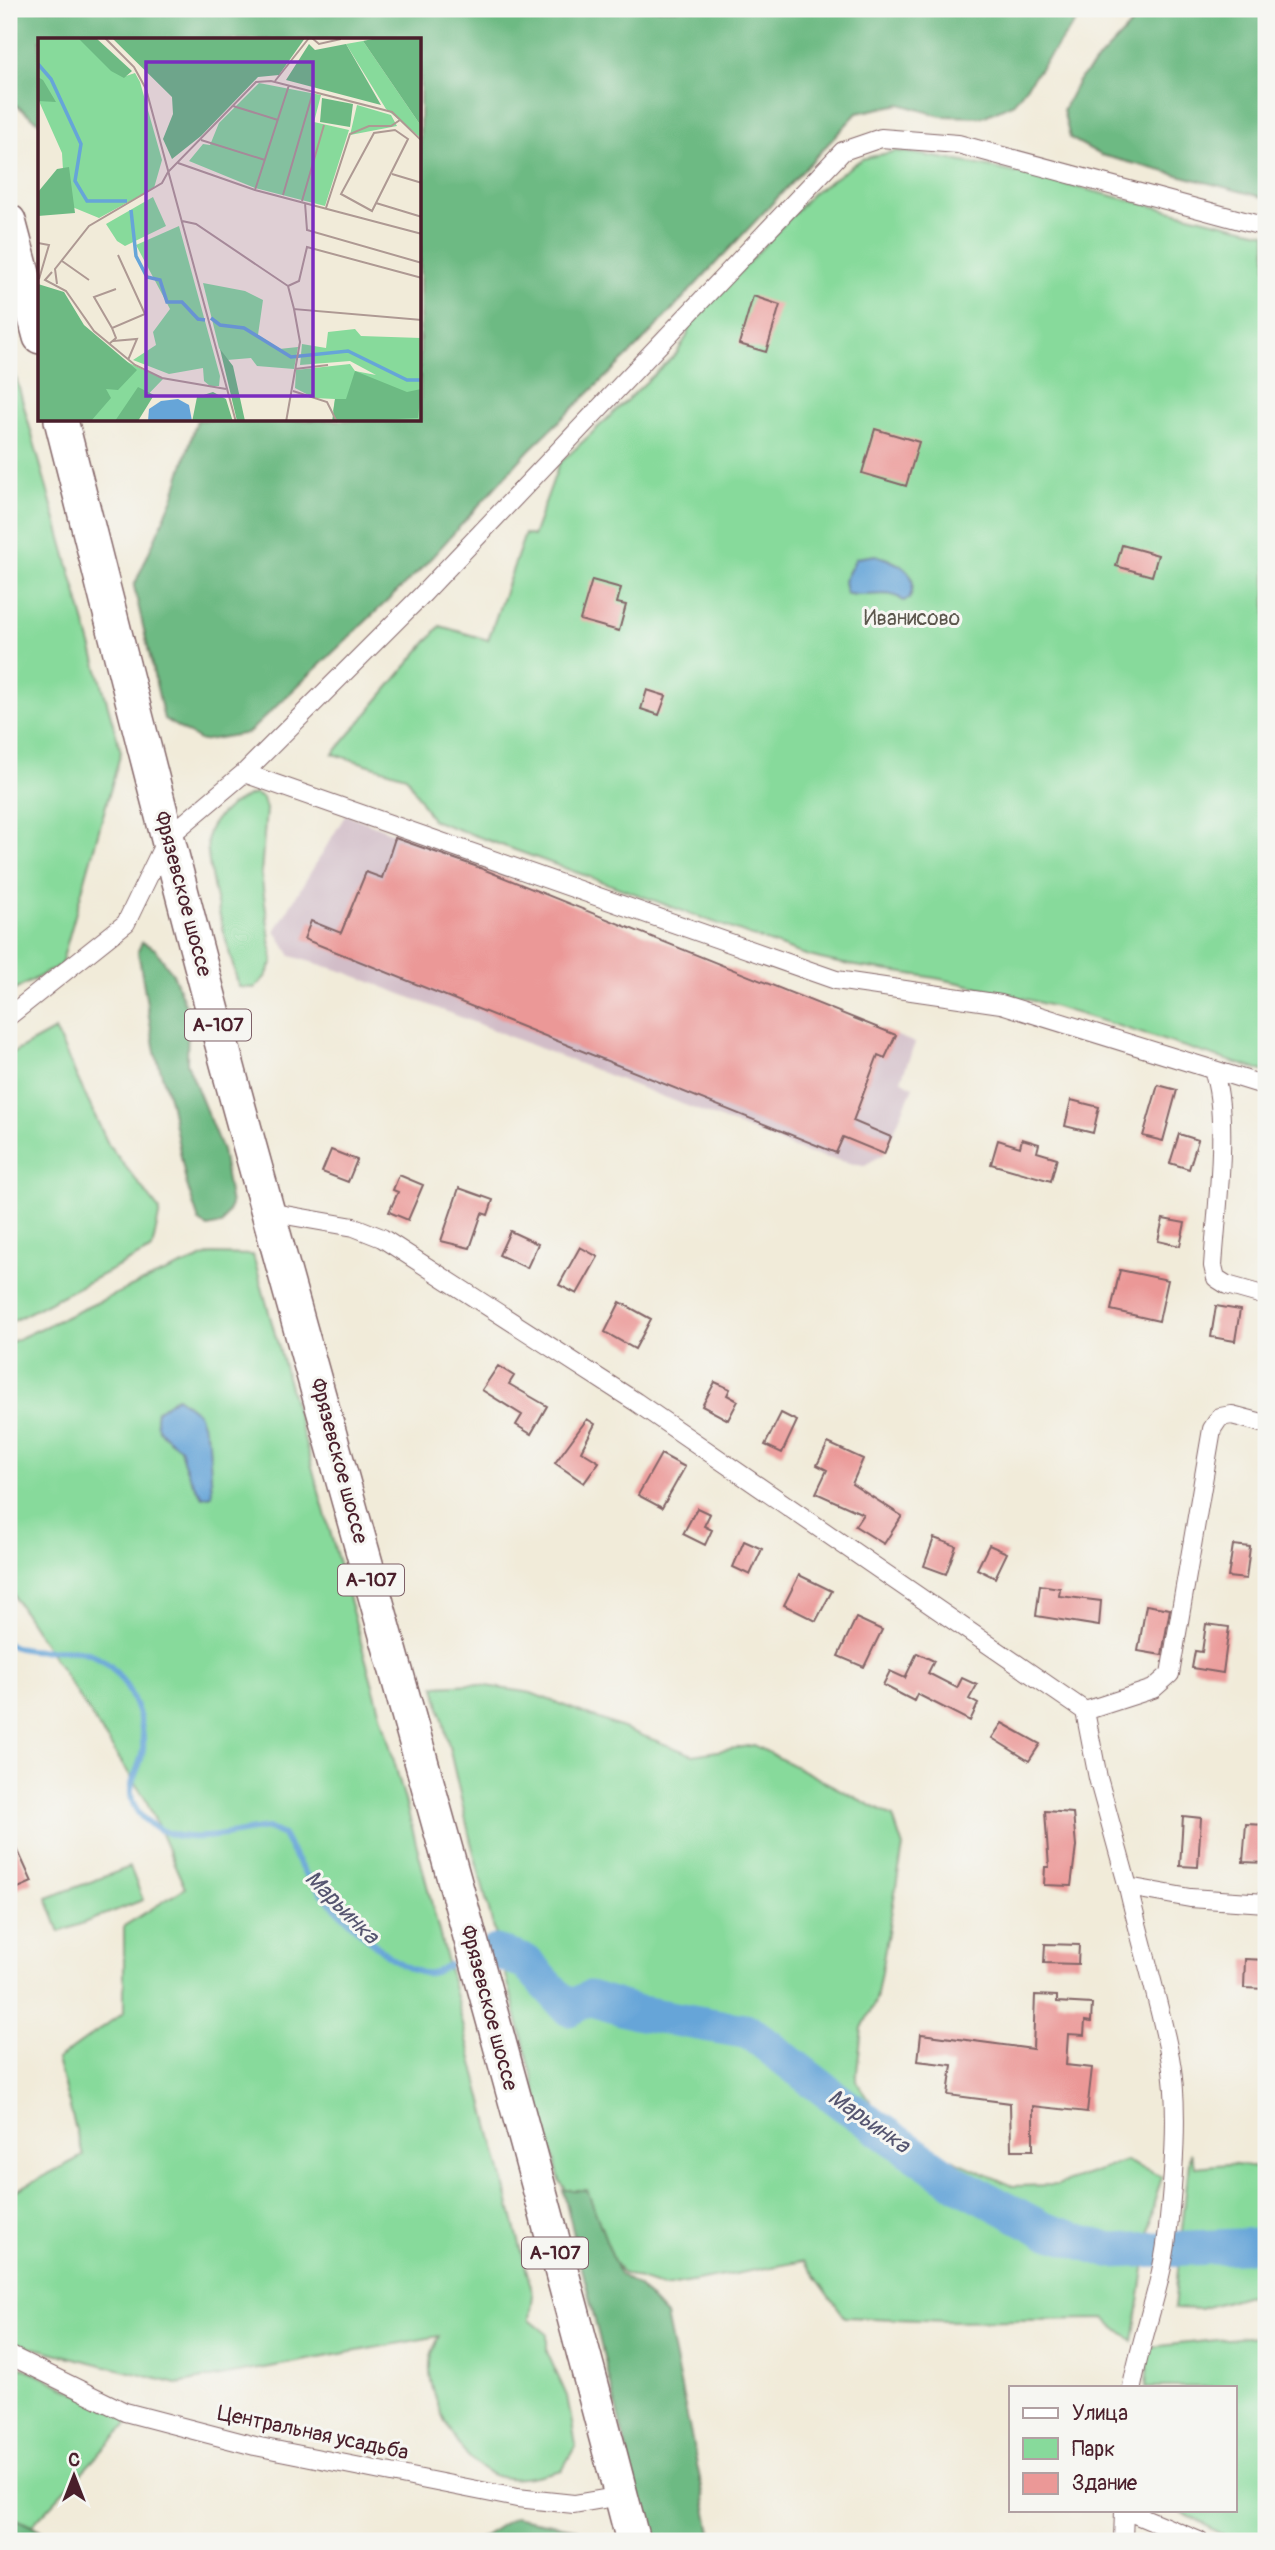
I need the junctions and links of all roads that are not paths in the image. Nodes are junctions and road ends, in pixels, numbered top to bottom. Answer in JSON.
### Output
{"nodes":[{"id":1,"x":9,"y":221,"type":"edge"},
{"id":2,"x":1266,"y":227,"type":"edge"},
{"id":3,"x":38,"y":330,"type":"edge"},
{"id":4,"x":62,"y":422,"type":"edge"},
{"id":5,"x":244,"y":773,"type":"junction"},
{"id":6,"x":167,"y":838,"type":"junction"},
{"id":7,"x":9,"y":1016,"type":"edge"},
{"id":8,"x":1213,"y":1071,"type":"junction"},
{"id":9,"x":1266,"y":1086,"type":"edge"},
{"id":10,"x":268,"y":1212,"type":"junction"},
{"id":11,"x":1266,"y":1296,"type":"edge"},
{"id":12,"x":1266,"y":1424,"type":"edge"},
{"id":13,"x":1085,"y":1711,"type":"junction"},
{"id":14,"x":1128,"y":1887,"type":"junction"},
{"id":15,"x":1266,"y":1903,"type":"edge"},
{"id":16,"x":9,"y":2355,"type":"edge"},
{"id":17,"x":1132,"y":2386,"type":"edge"},
{"id":18,"x":621,"y":2497,"type":"junction"},
{"id":19,"x":1125,"y":2512,"type":"edge"},
{"id":20,"x":1130,"y":2512,"type":"edge"},
{"id":21,"x":633,"y":2541,"type":"edge"},
{"id":22,"x":1123,"y":2541,"type":"edge"},
{"id":23,"x":1199,"y":2541,"type":"edge"}],
"edges":[{"from":1,"to":3,"type":"highway"},
{"from":2,"to":5,"type":"street"},
{"from":4,"to":6,"type":"highway","name":"Фрязевское шоссе","number":"А-107"},
{"from":5,"to":6,"type":"street"},
{"from":5,"to":8,"type":"street"},
{"from":6,"to":7,"type":"street"},
{"from":6,"to":10,"type":"highway","name":"Фрязевское шоссе","number":"А-107"},
{"from":8,"to":9,"type":"street"},
{"from":8,"to":11,"type":"street"},
{"from":10,"to":13,"type":"street"},
{"from":10,"to":18,"type":"highway","name":"Фрязевское шоссе","number":"А-107"},
{"from":12,"to":13,"type":"street"},
{"from":13,"to":14,"type":"street"},
{"from":14,"to":15,"type":"street"},
{"from":14,"to":17,"type":"street"},
{"from":16,"to":18,"type":"street","name":"Центральная усадьба"},
{"from":18,"to":21,"type":"highway","name":"Фрязевское шоссе","number":"А-107"},
{"from":19,"to":22,"type":"street"},
{"from":20,"to":23,"type":"street"}]}
